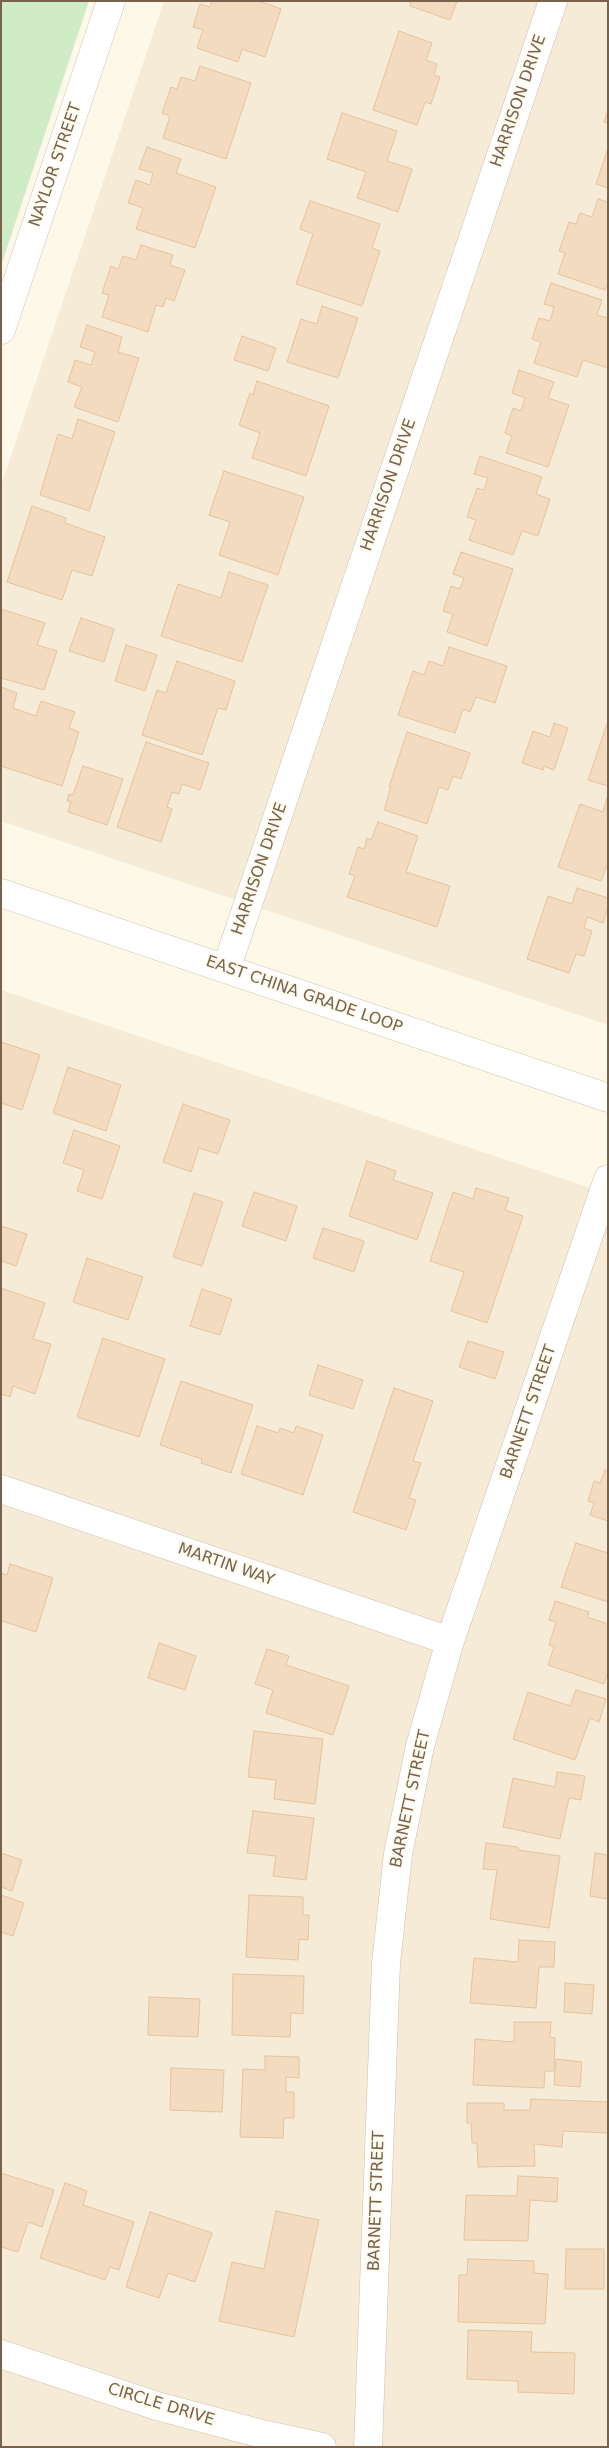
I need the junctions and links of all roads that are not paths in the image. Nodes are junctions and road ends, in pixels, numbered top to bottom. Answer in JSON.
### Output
{"nodes":[{"id":1,"x":111,"y":1,"type":"edge"},
{"id":2,"x":553,"y":1,"type":"edge"},
{"id":3,"x":1,"y":330,"type":"edge"},
{"id":4,"x":1,"y":893,"type":"edge"},
{"id":5,"x":226,"y":969,"type":"junction"},
{"id":6,"x":608,"y":1098,"type":"edge"},
{"id":7,"x":608,"y":1179,"type":"edge"},
{"id":8,"x":1,"y":1489,"type":"edge"},
{"id":9,"x":450,"y":1641,"type":"junction"},
{"id":10,"x":1,"y":2354,"type":"edge"},
{"id":11,"x":322,"y":2447,"type":"edge"},
{"id":12,"x":368,"y":2447,"type":"edge"}],
"edges":[{"from":1,"to":3,"type":"street","name":"NAYLOR STREET"},
{"from":2,"to":5,"type":"street","name":"HARRISON DRIVE"},
{"from":4,"to":5,"type":"street","name":"EAST CHINA GRADE LOOP"},
{"from":5,"to":6,"type":"street","name":"EAST CHINA GRADE LOOP"},
{"from":7,"to":9,"type":"street","name":"BARNETT STREET"},
{"from":8,"to":9,"type":"street","name":"MARTIN WAY"},
{"from":9,"to":12,"type":"street","name":"BARNETT STREET"},
{"from":10,"to":11,"type":"street","name":"CIRCLE DRIVE"}]}
